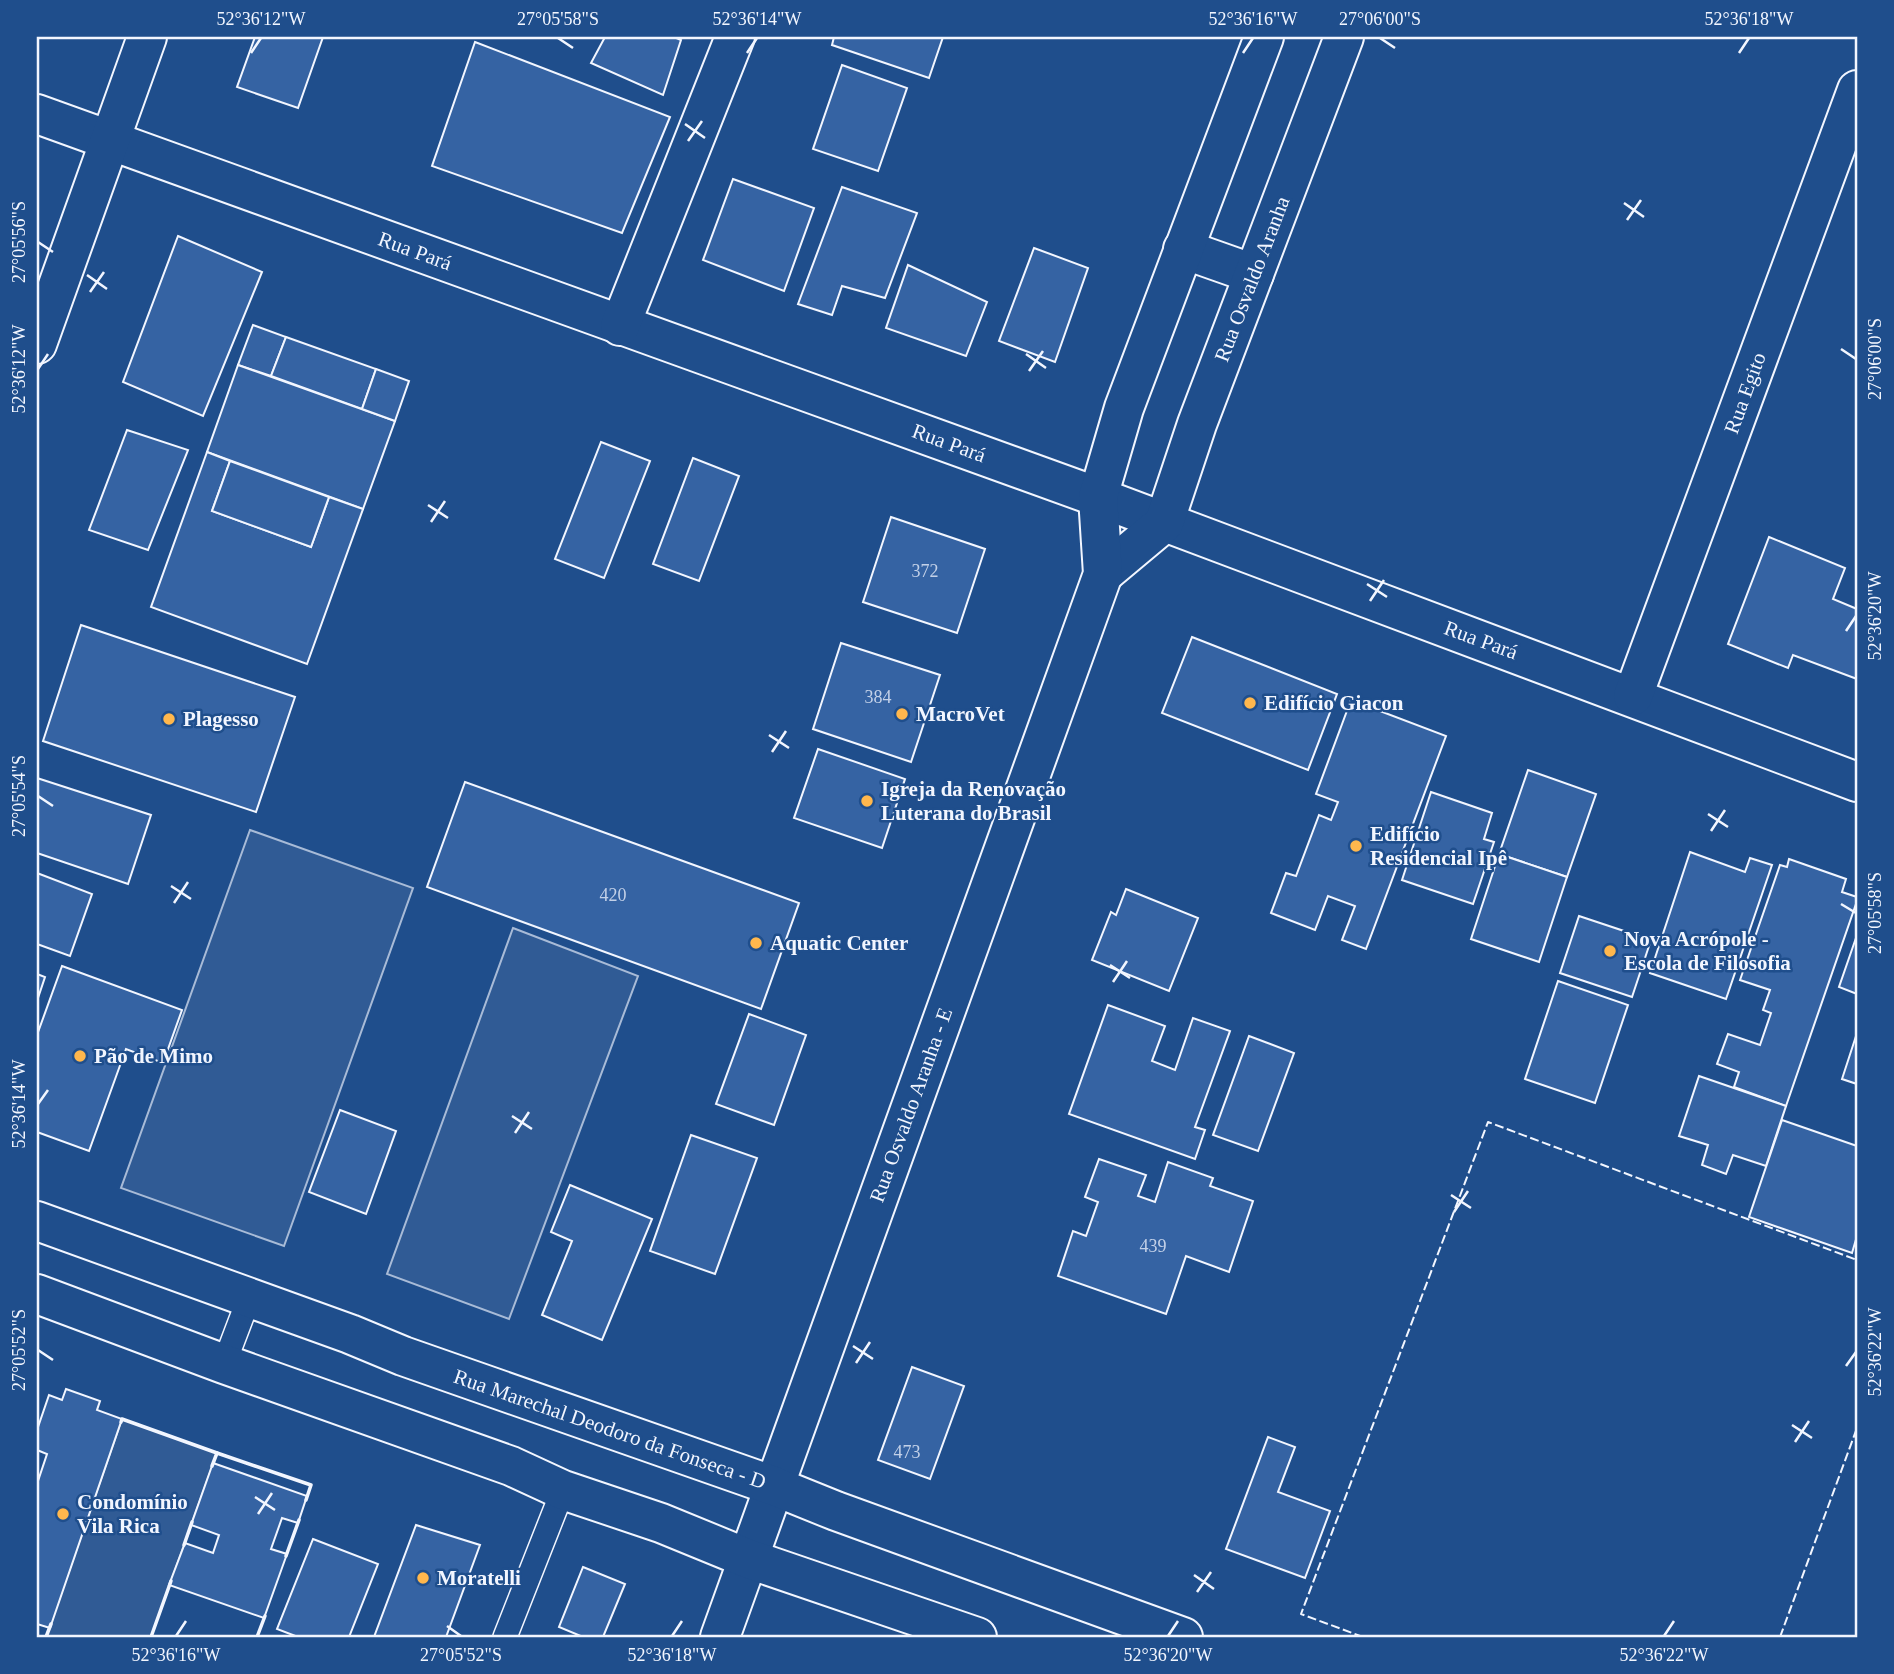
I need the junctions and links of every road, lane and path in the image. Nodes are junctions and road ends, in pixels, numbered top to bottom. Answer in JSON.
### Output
{"nodes":[{"id":1,"x":147,"y":37,"type":"edge"},
{"id":2,"x":735,"y":37,"type":"edge"},
{"id":3,"x":1264,"y":37,"type":"edge"},
{"id":4,"x":1344,"y":37,"type":"edge"},
{"id":5,"x":1857,"y":90,"type":"edge"},
{"id":6,"x":37,"y":114,"type":"edge"},
{"id":7,"x":109,"y":140,"type":"junction"},
{"id":8,"x":1183,"y":249,"type":"junction"},
{"id":9,"x":1254,"y":274,"type":"junction"},
{"id":10,"x":620,"y":326,"type":"junction"},
{"id":11,"x":37,"y":344,"type":"edge"},
{"id":12,"x":1098,"y":497,"type":"junction"},
{"id":13,"x":1164,"y":523,"type":"junction"},
{"id":14,"x":1103,"y":574,"type":"junction"},
{"id":15,"x":1633,"y":696,"type":"junction"},
{"id":16,"x":1857,"y":782,"type":"edge"},
{"id":17,"x":37,"y":1221,"type":"edge"},
{"id":18,"x":37,"y":1294,"type":"edge"},
{"id":19,"x":249,"y":1298,"type":"junction"},
{"id":20,"x":224,"y":1364,"type":"junction"},
{"id":21,"x":774,"y":1486,"type":"junction"},
{"id":22,"x":563,"y":1490,"type":"junction"},
{"id":23,"x":749,"y":1559,"type":"junction"},
{"id":24,"x":505,"y":1637,"type":"edge"},
{"id":25,"x":720,"y":1637,"type":"edge"},
{"id":26,"x":977,"y":1637,"type":"edge"},
{"id":27,"x":1183,"y":1637,"type":"edge"}],
"edges":[{"from":1,"to":7,"type":"street"},
{"from":2,"to":10,"type":"street"},
{"from":3,"to":8,"type":"street"},
{"from":4,"to":9,"type":"street","name":"Rua Osvaldo Aranha"},
{"from":5,"to":15,"type":"street","name":"Rua Egito"},
{"from":6,"to":7,"type":"street","name":"Rua Pará"},
{"from":7,"to":10,"type":"street","name":"Rua Pará"},
{"from":7,"to":11,"type":"street"},
{"from":8,"to":9,"type":"street"},
{"from":8,"to":12,"type":"street"},
{"from":9,"to":13,"type":"street","name":"Rua Osvaldo Aranha"},
{"from":10,"to":12,"type":"street","name":"Rua Pará"},
{"from":12,"to":13,"type":"street","name":"Rua Pará"},
{"from":12,"to":14,"type":"street","name":"Rua Osvaldo Aranha - E"},
{"from":13,"to":14,"type":"street"},
{"from":13,"to":15,"type":"street","name":"Rua Pará"},
{"from":14,"to":21,"type":"street","name":"Rua Osvaldo Aranha - E"},
{"from":15,"to":16,"type":"street","name":"Rua Pará"},
{"from":17,"to":19,"type":"street","name":"Rua Marechal Deodoro da Fonseca - D"},
{"from":18,"to":20,"type":"street"},
{"from":19,"to":20,"type":"lane"},
{"from":19,"to":21,"type":"street","name":"Rua Marechal Deodoro da Fonseca - D"},
{"from":20,"to":22,"type":"street"},
{"from":21,"to":23,"type":"street","name":"Rua Osvaldo Aranha - E"},
{"from":21,"to":27,"type":"street","name":"Rua Marechal Deodoro da Fonseca - D"},
{"from":22,"to":23,"type":"street"},
{"from":22,"to":24,"type":"lane"},
{"from":23,"to":25,"type":"street","name":"Rua Osvaldo Aranha - E"},
{"from":23,"to":26,"type":"street"}]}
